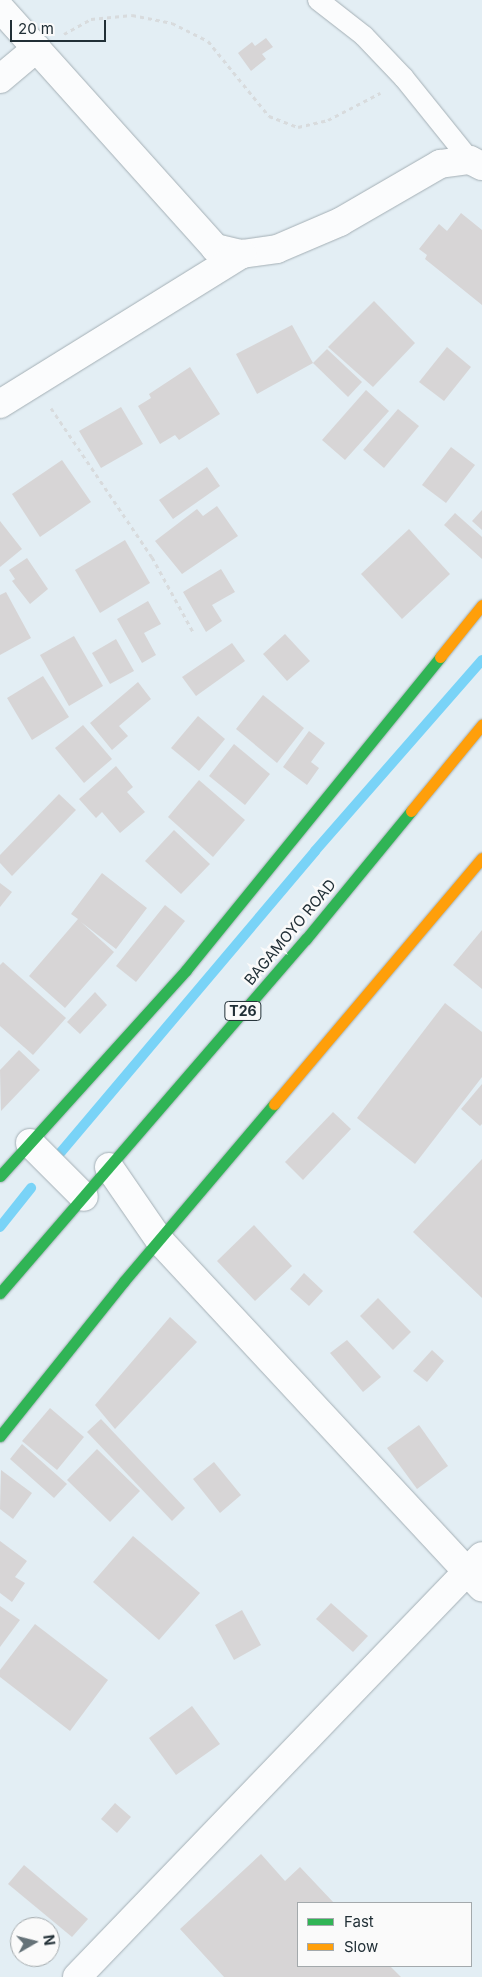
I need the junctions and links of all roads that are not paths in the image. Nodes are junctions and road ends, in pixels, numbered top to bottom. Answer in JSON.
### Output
{"nodes":[{"id":1,"x":318,"y":0,"type":"edge"},
{"id":2,"x":0,"y":8,"type":"edge"},
{"id":3,"x":38,"y":48,"type":"junction"},
{"id":4,"x":0,"y":79,"type":"edge"},
{"id":5,"x":476,"y":163,"type":"edge"},
{"id":6,"x":242,"y":254,"type":"junction"},
{"id":7,"x":0,"y":404,"type":"edge"},
{"id":8,"x":482,"y":605,"type":"edge"},
{"id":9,"x":482,"y":725,"type":"edge"},
{"id":10,"x":482,"y":858,"type":"edge"},
{"id":11,"x":30,"y":1143,"type":"junction"},
{"id":12,"x":109,"y":1167,"type":"junction"},
{"id":13,"x":0,"y":1176,"type":"edge"},
{"id":14,"x":84,"y":1197,"type":"junction"},
{"id":15,"x":160,"y":1241,"type":"junction"},
{"id":16,"x":0,"y":1293,"type":"edge"},
{"id":17,"x":0,"y":1436,"type":"edge"},
{"id":18,"x":477,"y":1571,"type":"edge"},
{"id":19,"x":77,"y":1977,"type":"edge"}],
"edges":[{"from":1,"to":5,"type":"lane"},
{"from":2,"to":3,"type":"street"},
{"from":3,"to":4,"type":"street"},
{"from":3,"to":6,"type":"street"},
{"from":5,"to":6,"type":"street"},
{"from":6,"to":7,"type":"street"},
{"from":8,"to":11,"type":"main road"},
{"from":9,"to":12,"type":"main road","name":"BAGAMOYO ROAD","number":"T26"},
{"from":10,"to":15,"type":"main road"},
{"from":11,"to":13,"type":"main road"},
{"from":11,"to":14,"type":"street"},
{"from":12,"to":14,"type":"main road","name":"BAGAMOYO ROAD","number":"T26"},
{"from":12,"to":15,"type":"street"},
{"from":14,"to":16,"type":"main road","name":"BAGAMOYO ROAD","number":"T26"},
{"from":15,"to":17,"type":"main road"},
{"from":15,"to":18,"type":"street"},
{"from":18,"to":19,"type":"street"}]}
